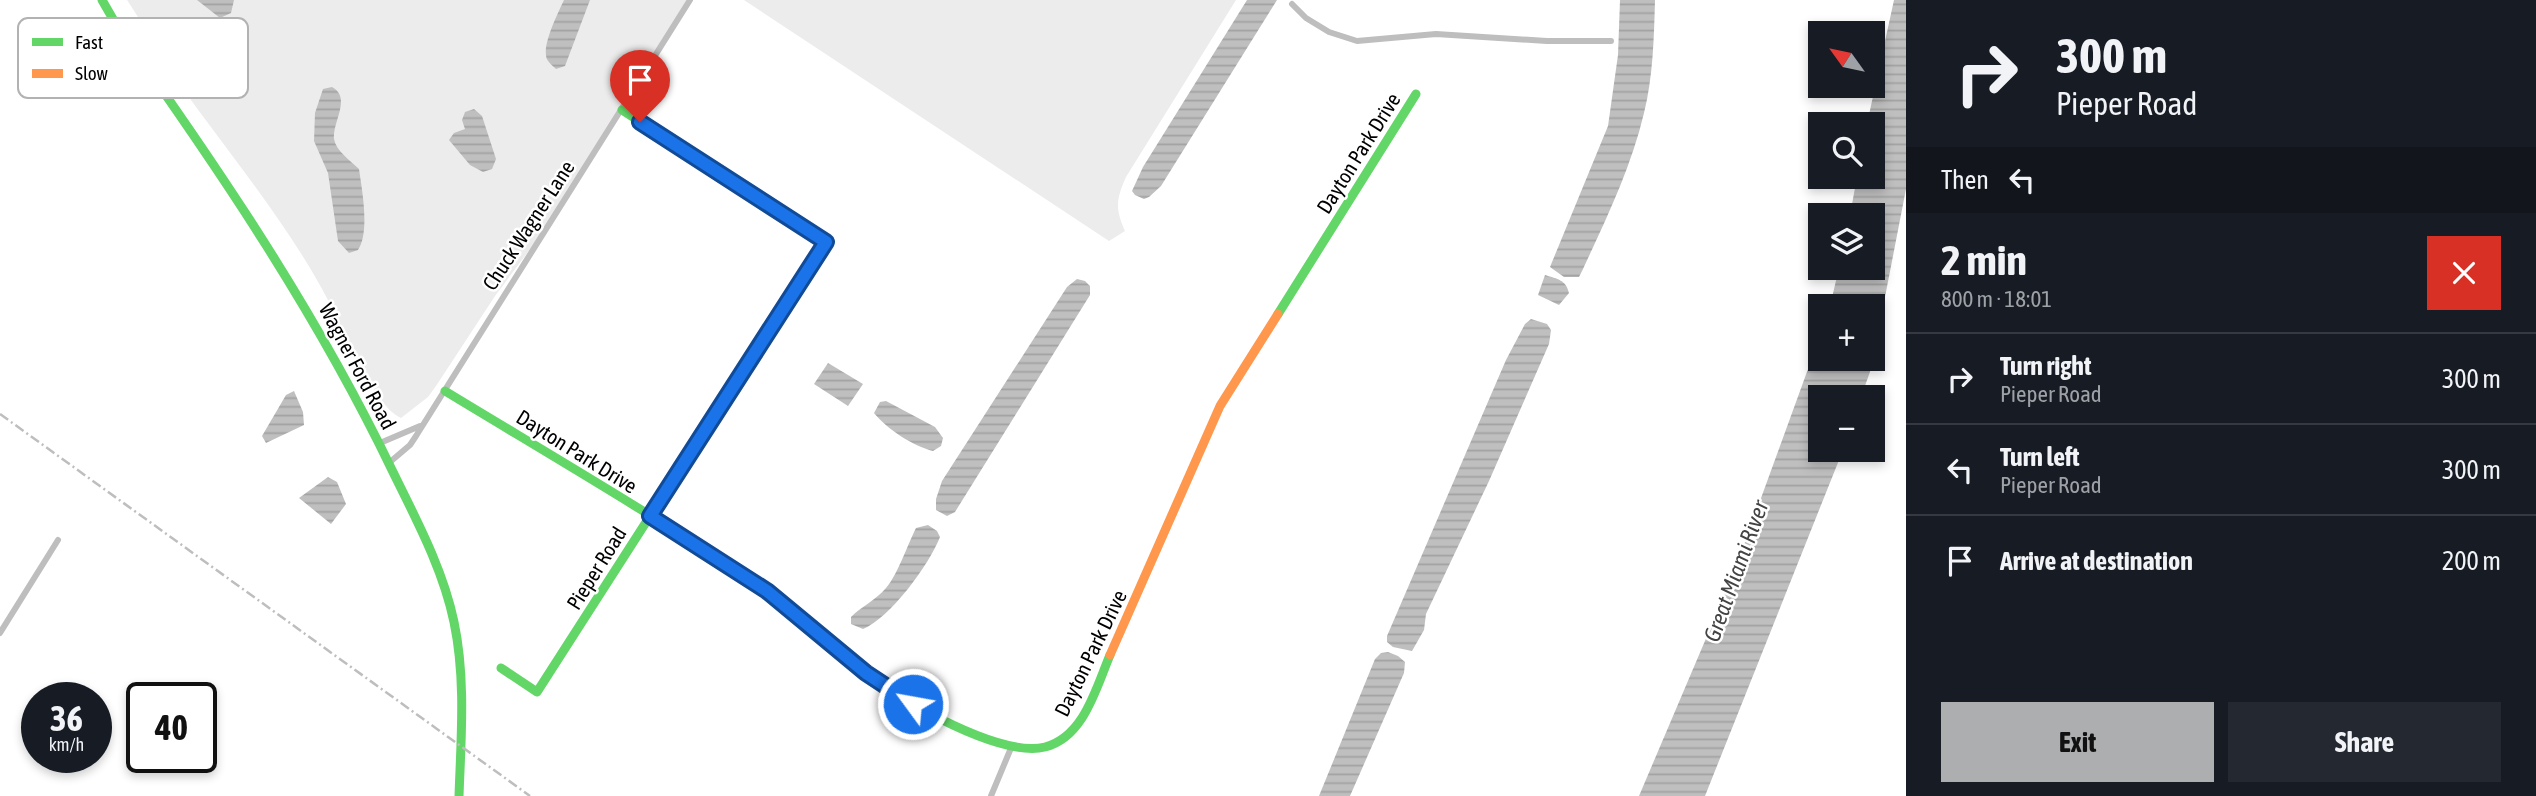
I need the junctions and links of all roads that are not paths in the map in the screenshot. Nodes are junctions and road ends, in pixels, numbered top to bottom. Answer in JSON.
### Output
{"nodes":[{"id":1,"x":102,"y":0,"type":"edge"},
{"id":2,"x":690,"y":0,"type":"edge"},
{"id":3,"x":1292,"y":4,"type":"dead end"},
{"id":4,"x":112,"y":18,"type":"edge"},
{"id":5,"x":1611,"y":41,"type":"dead end"},
{"id":6,"x":1416,"y":94,"type":"dead end"},
{"id":7,"x":167,"y":98,"type":"edge"},
{"id":8,"x":622,"y":110,"type":"junction"},
{"id":9,"x":445,"y":391,"type":"junction"},
{"id":10,"x":421,"y":426,"type":"junction"},
{"id":11,"x":380,"y":443,"type":"junction"},
{"id":12,"x":390,"y":462,"type":"junction"},
{"id":13,"x":650,"y":516,"type":"junction"},
{"id":14,"x":58,"y":540,"type":"dead end"},
{"id":15,"x":0,"y":633,"type":"edge"},
{"id":16,"x":501,"y":668,"type":"dead end"},
{"id":17,"x":1011,"y":748,"type":"junction"},
{"id":18,"x":459,"y":796,"type":"edge"},
{"id":19,"x":991,"y":796,"type":"edge"}],
"edges":[{"from":1,"to":4,"type":"street","name":"Wagner Ford Road"},
{"from":2,"to":8,"type":"street","name":"Chuck Wagner Lane"},
{"from":3,"to":5,"type":"street"},
{"from":6,"to":17,"type":"street","name":"Dayton Park Drive"},
{"from":7,"to":11,"type":"street","name":"Wagner Ford Road"},
{"from":8,"to":9,"type":"street","name":"Chuck Wagner Lane"},
{"from":8,"to":13,"type":"street","name":"Pieper Road"},
{"from":9,"to":10,"type":"street","name":"Chuck Wagner Lane"},
{"from":9,"to":13,"type":"street","name":"Dayton Park Drive"},
{"from":10,"to":11,"type":"street"},
{"from":10,"to":12,"type":"street","name":"Chuck Wagner Lane"},
{"from":11,"to":12,"type":"street","name":"Wagner Ford Road"},
{"from":12,"to":18,"type":"street","name":"Wagner Ford Road"},
{"from":13,"to":16,"type":"street","name":"Pieper Road"},
{"from":13,"to":17,"type":"street","name":"Dayton Park Drive"},
{"from":14,"to":15,"type":"street"},
{"from":17,"to":19,"type":"street"}]}
